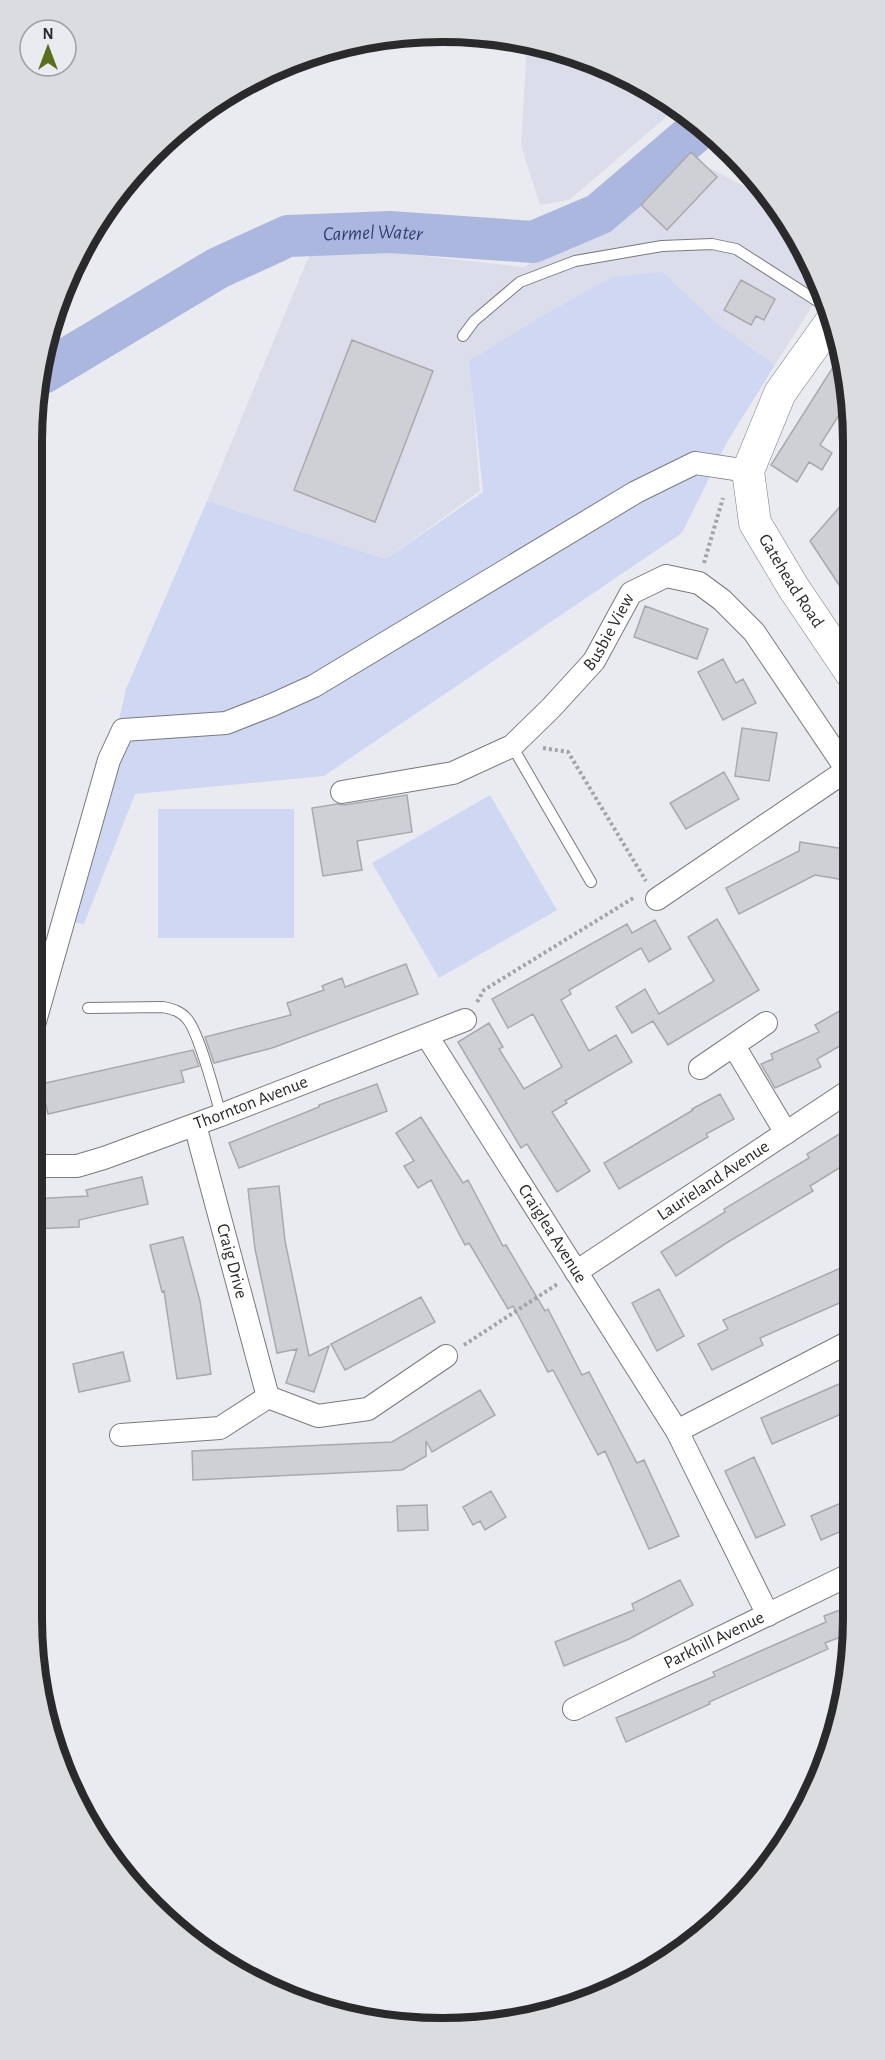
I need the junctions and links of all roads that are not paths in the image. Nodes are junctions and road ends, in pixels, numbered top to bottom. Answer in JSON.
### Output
{"nodes":[{"id":1,"x":817,"y":301,"type":"edge"},
{"id":2,"x":826,"y":329,"type":"edge"},
{"id":3,"x":463,"y":336,"type":"dead end"},
{"id":4,"x":740,"y":469,"type":"junction"},
{"id":5,"x":843,"y":661,"type":"edge"},
{"id":6,"x":513,"y":745,"type":"junction"},
{"id":7,"x":843,"y":764,"type":"edge"},
{"id":8,"x":843,"y":777,"type":"edge"},
{"id":9,"x":342,"y":792,"type":"dead end"},
{"id":10,"x":591,"y":882,"type":"dead end"},
{"id":11,"x":657,"y":899,"type":"road end"},
{"id":12,"x":42,"y":997,"type":"edge"},
{"id":13,"x":88,"y":1008,"type":"dead end"},
{"id":14,"x":465,"y":1020,"type":"road end"},
{"id":15,"x":766,"y":1023,"type":"dead end"},
{"id":16,"x":427,"y":1036,"type":"junction"},
{"id":17,"x":734,"y":1046,"type":"junction"},
{"id":18,"x":700,"y":1068,"type":"dead end"},
{"id":19,"x":843,"y":1095,"type":"edge"},
{"id":20,"x":222,"y":1115,"type":"junction"},
{"id":21,"x":195,"y":1125,"type":"junction"},
{"id":22,"x":786,"y":1133,"type":"junction"},
{"id":23,"x":42,"y":1166,"type":"edge"},
{"id":24,"x":576,"y":1272,"type":"junction"},
{"id":25,"x":843,"y":1345,"type":"edge"},
{"id":26,"x":446,"y":1356,"type":"road end"},
{"id":27,"x":268,"y":1397,"type":"junction"},
{"id":28,"x":677,"y":1431,"type":"junction"},
{"id":29,"x":121,"y":1435,"type":"dead end"},
{"id":30,"x":843,"y":1578,"type":"edge"},
{"id":31,"x":768,"y":1615,"type":"junction"},
{"id":32,"x":574,"y":1709,"type":"dead end"}],
"edges":[{"from":1,"to":3,"type":"lane"},
{"from":2,"to":4,"type":"main road","name":"Gatehead Road"},
{"from":4,"to":5,"type":"main road","name":"Gatehead Road"},
{"from":4,"to":12,"type":"street"},
{"from":6,"to":7,"type":"street","name":"Busbie View"},
{"from":6,"to":9,"type":"street","name":"Busbie View"},
{"from":6,"to":10,"type":"lane"},
{"from":8,"to":11,"type":"street"},
{"from":13,"to":20,"type":"lane"},
{"from":14,"to":16,"type":"street","name":"Thornton Avenue"},
{"from":15,"to":17,"type":"street"},
{"from":16,"to":20,"type":"street","name":"Thornton Avenue"},
{"from":16,"to":24,"type":"street","name":"Craiglea Avenue"},
{"from":17,"to":18,"type":"street"},
{"from":17,"to":22,"type":"street"},
{"from":19,"to":22,"type":"street","name":"Laurieland Avenue"},
{"from":20,"to":21,"type":"street","name":"Thornton Avenue"},
{"from":21,"to":23,"type":"street","name":"Thornton Avenue"},
{"from":21,"to":27,"type":"street","name":"Craig Drive"},
{"from":22,"to":24,"type":"street","name":"Laurieland Avenue"},
{"from":24,"to":28,"type":"street","name":"Craiglea Avenue"},
{"from":25,"to":28,"type":"street"},
{"from":26,"to":27,"type":"street"},
{"from":27,"to":29,"type":"street"},
{"from":28,"to":31,"type":"street","name":"Craiglea Avenue"},
{"from":30,"to":31,"type":"street","name":"Parkhill Avenue"},
{"from":31,"to":32,"type":"street","name":"Parkhill Avenue"}]}
